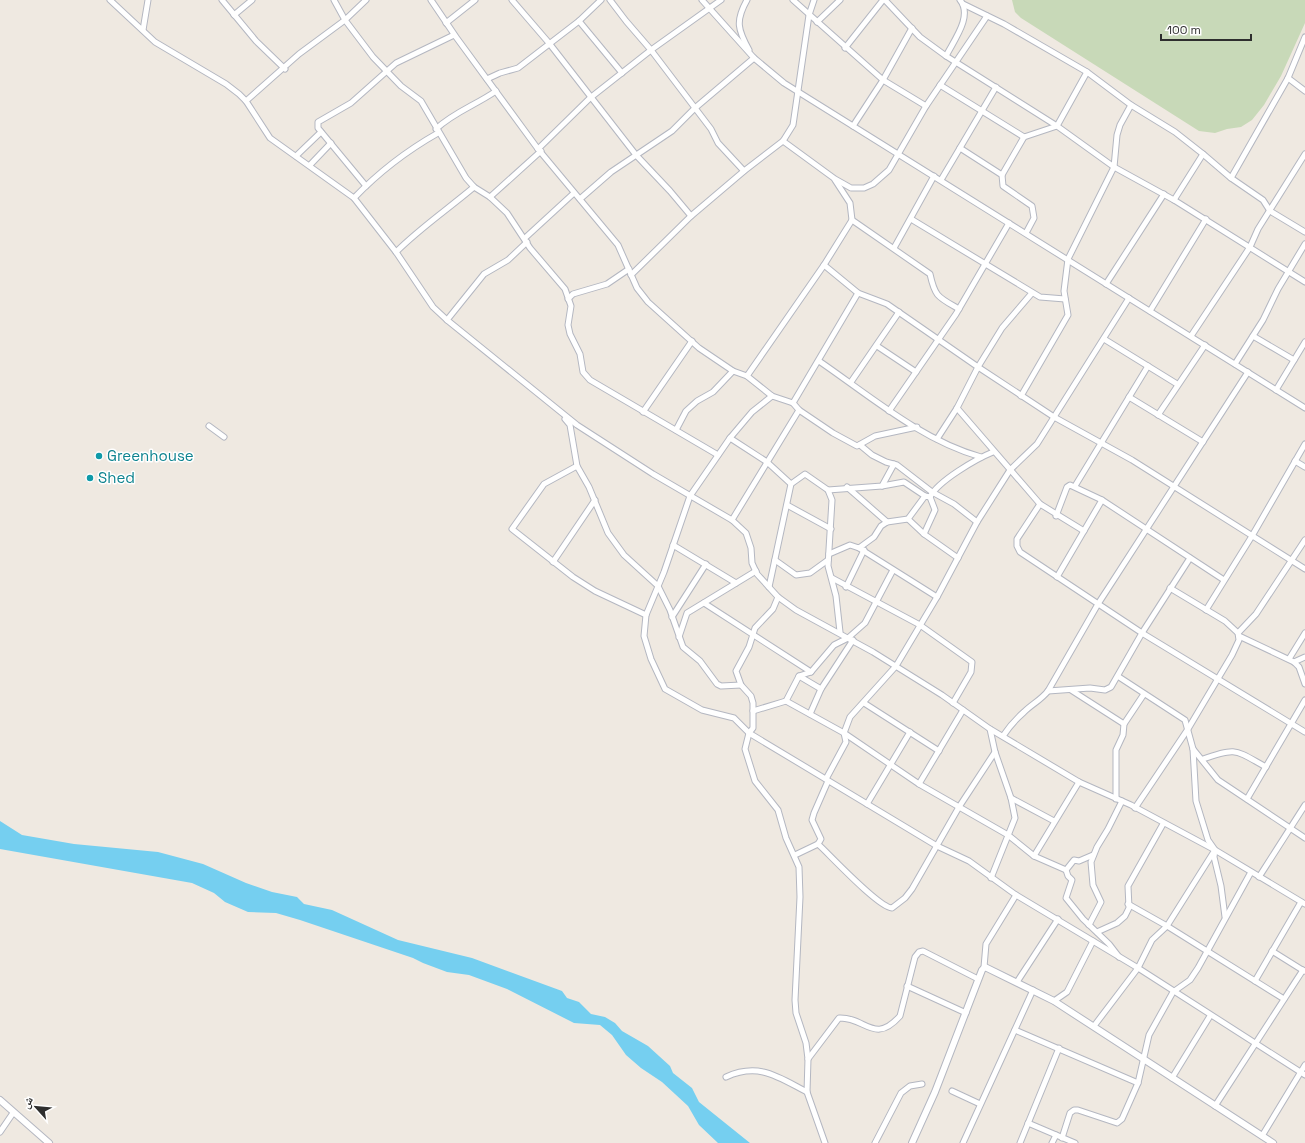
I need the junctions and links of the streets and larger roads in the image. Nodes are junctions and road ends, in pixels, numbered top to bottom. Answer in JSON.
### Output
{"nodes":[{"id":1,"x":110,"y":0,"type":"edge"},
{"id":2,"x":148,"y":0,"type":"edge"},
{"id":3,"x":222,"y":0,"type":"edge"},
{"id":4,"x":252,"y":0,"type":"edge"},
{"id":5,"x":334,"y":0,"type":"edge"},
{"id":6,"x":366,"y":0,"type":"edge"},
{"id":7,"x":431,"y":0,"type":"edge"},
{"id":8,"x":475,"y":0,"type":"edge"},
{"id":9,"x":512,"y":0,"type":"edge"},
{"id":10,"x":601,"y":0,"type":"edge"},
{"id":11,"x":610,"y":0,"type":"edge"},
{"id":12,"x":702,"y":0,"type":"edge"},
{"id":13,"x":721,"y":0,"type":"edge"},
{"id":14,"x":747,"y":0,"type":"edge"},
{"id":15,"x":793,"y":0,"type":"edge"},
{"id":16,"x":814,"y":0,"type":"edge"},
{"id":17,"x":840,"y":0,"type":"edge"},
{"id":18,"x":884,"y":0,"type":"edge"},
{"id":19,"x":961,"y":2,"type":"edge"},
{"id":20,"x":710,"y":9,"type":"junction"},
{"id":21,"x":234,"y":15,"type":"junction"},
{"id":22,"x":809,"y":15,"type":"junction"},
{"id":23,"x":987,"y":16,"type":"junction"},
{"id":24,"x":345,"y":20,"type":"junction"},
{"id":25,"x":579,"y":21,"type":"junction"},
{"id":26,"x":817,"y":22,"type":"junction"},
{"id":27,"x":446,"y":23,"type":"junction"},
{"id":28,"x":912,"y":28,"type":"junction"},
{"id":29,"x":143,"y":30,"type":"junction"},
{"id":30,"x":454,"y":35,"type":"junction"},
{"id":31,"x":1305,"y":37,"type":"edge"},
{"id":32,"x":549,"y":43,"type":"junction"},
{"id":33,"x":845,"y":48,"type":"junction"},
{"id":34,"x":651,"y":50,"type":"junction"},
{"id":35,"x":946,"y":56,"type":"junction"},
{"id":36,"x":754,"y":58,"type":"junction"},
{"id":37,"x":956,"y":62,"type":"junction"},
{"id":38,"x":285,"y":69,"type":"junction"},
{"id":39,"x":386,"y":71,"type":"junction"},
{"id":40,"x":1087,"y":72,"type":"junction"},
{"id":41,"x":622,"y":73,"type":"junction"},
{"id":42,"x":1288,"y":78,"type":"junction"},
{"id":43,"x":487,"y":79,"type":"junction"},
{"id":44,"x":883,"y":80,"type":"junction"},
{"id":45,"x":940,"y":86,"type":"junction"},
{"id":46,"x":996,"y":87,"type":"junction"},
{"id":47,"x":496,"y":91,"type":"junction"},
{"id":48,"x":798,"y":91,"type":"junction"},
{"id":49,"x":1305,"y":91,"type":"edge"},
{"id":50,"x":590,"y":98,"type":"junction"},
{"id":51,"x":246,"y":101,"type":"junction"},
{"id":52,"x":1131,"y":105,"type":"junction"},
{"id":53,"x":926,"y":106,"type":"junction"},
{"id":54,"x":695,"y":108,"type":"junction"},
{"id":55,"x":981,"y":111,"type":"junction"},
{"id":56,"x":853,"y":126,"type":"junction"},
{"id":57,"x":1058,"y":126,"type":"junction"},
{"id":58,"x":437,"y":131,"type":"junction"},
{"id":59,"x":321,"y":132,"type":"junction"},
{"id":60,"x":1024,"y":137,"type":"junction"},
{"id":61,"x":783,"y":141,"type":"junction"},
{"id":62,"x":331,"y":143,"type":"junction"},
{"id":63,"x":960,"y":148,"type":"junction"},
{"id":64,"x":540,"y":150,"type":"junction"},
{"id":65,"x":898,"y":154,"type":"junction"},
{"id":66,"x":1203,"y":154,"type":"junction"},
{"id":67,"x":1305,"y":154,"type":"edge"},
{"id":68,"x":636,"y":155,"type":"junction"},
{"id":69,"x":296,"y":156,"type":"junction"},
{"id":70,"x":310,"y":165,"type":"junction"},
{"id":71,"x":1114,"y":167,"type":"junction"},
{"id":72,"x":744,"y":171,"type":"junction"},
{"id":73,"x":1002,"y":175,"type":"junction"},
{"id":74,"x":934,"y":176,"type":"junction"},
{"id":75,"x":1231,"y":178,"type":"junction"},
{"id":76,"x":835,"y":179,"type":"junction"},
{"id":77,"x":941,"y":180,"type":"junction"},
{"id":78,"x":366,"y":186,"type":"junction"},
{"id":79,"x":474,"y":187,"type":"junction"},
{"id":80,"x":574,"y":193,"type":"junction"},
{"id":81,"x":1164,"y":194,"type":"junction"},
{"id":82,"x":490,"y":197,"type":"junction"},
{"id":83,"x":354,"y":198,"type":"junction"},
{"id":84,"x":580,"y":199,"type":"junction"},
{"id":85,"x":1174,"y":200,"type":"junction"},
{"id":86,"x":1270,"y":211,"type":"junction"},
{"id":87,"x":691,"y":216,"type":"junction"},
{"id":88,"x":910,"y":218,"type":"junction"},
{"id":89,"x":1206,"y":219,"type":"junction"},
{"id":90,"x":852,"y":220,"type":"junction"},
{"id":91,"x":1010,"y":223,"type":"junction"},
{"id":92,"x":1305,"y":232,"type":"edge"},
{"id":93,"x":1026,"y":233,"type":"junction"},
{"id":94,"x":526,"y":240,"type":"junction"},
{"id":95,"x":1305,"y":244,"type":"edge"},
{"id":96,"x":1250,"y":247,"type":"junction"},
{"id":97,"x":894,"y":248,"type":"junction"},
{"id":98,"x":396,"y":252,"type":"junction"},
{"id":99,"x":1068,"y":259,"type":"junction"},
{"id":100,"x":824,"y":265,"type":"junction"},
{"id":101,"x":984,"y":265,"type":"junction"},
{"id":102,"x":629,"y":269,"type":"junction"},
{"id":103,"x":1289,"y":271,"type":"junction"},
{"id":104,"x":631,"y":275,"type":"junction"},
{"id":105,"x":1305,"y":282,"type":"edge"},
{"id":106,"x":1106,"y":284,"type":"junction"},
{"id":107,"x":858,"y":293,"type":"junction"},
{"id":108,"x":1032,"y":293,"type":"junction"},
{"id":109,"x":568,"y":298,"type":"junction"},
{"id":110,"x":1129,"y":298,"type":"junction"},
{"id":111,"x":1065,"y":299,"type":"junction"},
{"id":112,"x":959,"y":309,"type":"junction"},
{"id":113,"x":1150,"y":311,"type":"junction"},
{"id":114,"x":899,"y":312,"type":"junction"},
{"id":115,"x":447,"y":320,"type":"junction"},
{"id":116,"x":1191,"y":336,"type":"junction"},
{"id":117,"x":1253,"y":336,"type":"junction"},
{"id":118,"x":1104,"y":339,"type":"junction"},
{"id":119,"x":938,"y":340,"type":"junction"},
{"id":120,"x":692,"y":342,"type":"junction"},
{"id":121,"x":1305,"y":342,"type":"edge"},
{"id":122,"x":1204,"y":345,"type":"junction"},
{"id":123,"x":877,"y":346,"type":"junction"},
{"id":124,"x":1294,"y":360,"type":"junction"},
{"id":125,"x":819,"y":361,"type":"junction"},
{"id":126,"x":1235,"y":364,"type":"junction"},
{"id":127,"x":1148,"y":366,"type":"junction"},
{"id":128,"x":978,"y":367,"type":"junction"},
{"id":129,"x":733,"y":372,"type":"junction"},
{"id":130,"x":916,"y":372,"type":"junction"},
{"id":131,"x":1248,"y":372,"type":"junction"},
{"id":132,"x":747,"y":376,"type":"junction"},
{"id":133,"x":851,"y":382,"type":"junction"},
{"id":134,"x":1177,"y":384,"type":"junction"},
{"id":135,"x":1276,"y":390,"type":"junction"},
{"id":136,"x":772,"y":396,"type":"junction"},
{"id":137,"x":1021,"y":396,"type":"junction"},
{"id":138,"x":1129,"y":397,"type":"junction"},
{"id":139,"x":793,"y":403,"type":"junction"},
{"id":140,"x":957,"y":408,"type":"junction"},
{"id":141,"x":1305,"y":408,"type":"edge"},
{"id":142,"x":558,"y":410,"type":"junction"},
{"id":143,"x":799,"y":410,"type":"junction"},
{"id":144,"x":888,"y":411,"type":"junction"},
{"id":145,"x":644,"y":412,"type":"junction"},
{"id":146,"x":1158,"y":415,"type":"junction"},
{"id":147,"x":1054,"y":417,"type":"junction"},
{"id":148,"x":209,"y":426,"type":"dead end"},
{"id":149,"x":917,"y":427,"type":"junction"},
{"id":150,"x":676,"y":430,"type":"junction"},
{"id":151,"x":224,"y":437,"type":"dead end"},
{"id":152,"x":730,"y":438,"type":"junction"},
{"id":153,"x":937,"y":439,"type":"junction"},
{"id":154,"x":1203,"y":442,"type":"junction"},
{"id":155,"x":1103,"y":443,"type":"junction"},
{"id":156,"x":1305,"y":444,"type":"edge"},
{"id":157,"x":860,"y":445,"type":"junction"},
{"id":158,"x":993,"y":452,"type":"junction"},
{"id":159,"x":718,"y":455,"type":"junction"},
{"id":160,"x":981,"y":457,"type":"junction"},
{"id":161,"x":1295,"y":461,"type":"junction"},
{"id":162,"x":767,"y":462,"type":"junction"},
{"id":163,"x":894,"y":464,"type":"junction"},
{"id":164,"x":577,"y":466,"type":"junction"},
{"id":165,"x":1305,"y":467,"type":"edge"},
{"id":166,"x":1010,"y":470,"type":"junction"},
{"id":167,"x":910,"y":474,"type":"junction"},
{"id":168,"x":904,"y":482,"type":"junction"},
{"id":169,"x":791,"y":484,"type":"junction"},
{"id":170,"x":882,"y":486,"type":"junction"},
{"id":171,"x":1075,"y":486,"type":"junction"},
{"id":172,"x":1174,"y":486,"type":"junction"},
{"id":173,"x":847,"y":487,"type":"junction"},
{"id":174,"x":828,"y":490,"type":"junction"},
{"id":175,"x":932,"y":492,"type":"junction"},
{"id":176,"x":690,"y":496,"type":"junction"},
{"id":177,"x":927,"y":497,"type":"junction"},
{"id":178,"x":595,"y":500,"type":"junction"},
{"id":179,"x":1102,"y":500,"type":"junction"},
{"id":180,"x":1040,"y":504,"type":"junction"},
{"id":181,"x":786,"y":505,"type":"junction"},
{"id":182,"x":1056,"y":516,"type":"junction"},
{"id":183,"x":908,"y":519,"type":"junction"},
{"id":184,"x":732,"y":520,"type":"junction"},
{"id":185,"x":887,"y":522,"type":"junction"},
{"id":186,"x":977,"y":522,"type":"junction"},
{"id":187,"x":831,"y":529,"type":"junction"},
{"id":188,"x":1146,"y":529,"type":"junction"},
{"id":189,"x":1084,"y":530,"type":"junction"},
{"id":190,"x":924,"y":534,"type":"junction"},
{"id":191,"x":1252,"y":536,"type":"junction"},
{"id":192,"x":1305,"y":540,"type":"edge"},
{"id":193,"x":673,"y":545,"type":"junction"},
{"id":194,"x":862,"y":549,"type":"junction"},
{"id":195,"x":829,"y":554,"type":"junction"},
{"id":196,"x":958,"y":558,"type":"junction"},
{"id":197,"x":1190,"y":558,"type":"junction"},
{"id":198,"x":775,"y":560,"type":"junction"},
{"id":199,"x":828,"y":560,"type":"junction"},
{"id":200,"x":1292,"y":561,"type":"junction"},
{"id":201,"x":553,"y":562,"type":"junction"},
{"id":202,"x":706,"y":564,"type":"junction"},
{"id":203,"x":1305,"y":569,"type":"edge"},
{"id":204,"x":893,"y":570,"type":"junction"},
{"id":205,"x":756,"y":571,"type":"junction"},
{"id":206,"x":1058,"y":577,"type":"junction"},
{"id":207,"x":832,"y":578,"type":"junction"},
{"id":208,"x":1224,"y":580,"type":"junction"},
{"id":209,"x":736,"y":583,"type":"junction"},
{"id":210,"x":658,"y":586,"type":"junction"},
{"id":211,"x":769,"y":587,"type":"junction"},
{"id":212,"x":846,"y":587,"type":"junction"},
{"id":213,"x":1170,"y":588,"type":"junction"},
{"id":214,"x":778,"y":597,"type":"junction"},
{"id":215,"x":937,"y":597,"type":"junction"},
{"id":216,"x":877,"y":602,"type":"junction"},
{"id":217,"x":704,"y":603,"type":"junction"},
{"id":218,"x":1098,"y":604,"type":"junction"},
{"id":219,"x":1206,"y":610,"type":"junction"},
{"id":220,"x":646,"y":615,"type":"junction"},
{"id":221,"x":672,"y":618,"type":"junction"},
{"id":222,"x":920,"y":625,"type":"junction"},
{"id":223,"x":840,"y":632,"type":"junction"},
{"id":224,"x":1142,"y":633,"type":"junction"},
{"id":225,"x":1305,"y":633,"type":"edge"},
{"id":226,"x":753,"y":634,"type":"junction"},
{"id":227,"x":1239,"y":635,"type":"junction"},
{"id":228,"x":679,"y":636,"type":"junction"},
{"id":229,"x":851,"y":639,"type":"junction"},
{"id":230,"x":1305,"y":657,"type":"edge"},
{"id":231,"x":1291,"y":660,"type":"junction"},
{"id":232,"x":896,"y":666,"type":"junction"},
{"id":233,"x":811,"y":672,"type":"junction"},
{"id":234,"x":799,"y":676,"type":"junction"},
{"id":235,"x":1119,"y":676,"type":"junction"},
{"id":236,"x":1217,"y":679,"type":"junction"},
{"id":237,"x":1305,"y":684,"type":"edge"},
{"id":238,"x":741,"y":685,"type":"junction"},
{"id":239,"x":821,"y":689,"type":"junction"},
{"id":240,"x":1071,"y":690,"type":"junction"},
{"id":241,"x":1048,"y":691,"type":"junction"},
{"id":242,"x":1144,"y":694,"type":"junction"},
{"id":243,"x":1305,"y":700,"type":"edge"},
{"id":244,"x":786,"y":701,"type":"junction"},
{"id":245,"x":864,"y":703,"type":"junction"},
{"id":246,"x":953,"y":703,"type":"junction"},
{"id":247,"x":963,"y":710,"type":"junction"},
{"id":248,"x":753,"y":711,"type":"junction"},
{"id":249,"x":810,"y":714,"type":"junction"},
{"id":250,"x":1124,"y":724,"type":"junction"},
{"id":251,"x":1291,"y":724,"type":"junction"},
{"id":252,"x":990,"y":729,"type":"junction"},
{"id":253,"x":1188,"y":729,"type":"junction"},
{"id":254,"x":910,"y":732,"type":"junction"},
{"id":255,"x":1305,"y":732,"type":"edge"},
{"id":256,"x":749,"y":733,"type":"junction"},
{"id":257,"x":844,"y":734,"type":"junction"},
{"id":258,"x":1003,"y":736,"type":"junction"},
{"id":259,"x":1193,"y":749,"type":"junction"},
{"id":260,"x":938,"y":751,"type":"junction"},
{"id":261,"x":995,"y":752,"type":"junction"},
{"id":262,"x":1203,"y":759,"type":"junction"},
{"id":263,"x":890,"y":765,"type":"junction"},
{"id":264,"x":1266,"y":767,"type":"junction"},
{"id":265,"x":827,"y":780,"type":"junction"},
{"id":266,"x":1079,"y":782,"type":"junction"},
{"id":267,"x":919,"y":784,"type":"junction"},
{"id":268,"x":1011,"y":798,"type":"junction"},
{"id":269,"x":1116,"y":799,"type":"junction"},
{"id":270,"x":1247,"y":799,"type":"junction"},
{"id":271,"x":1122,"y":801,"type":"junction"},
{"id":272,"x":867,"y":804,"type":"junction"},
{"id":273,"x":1305,"y":805,"type":"edge"},
{"id":274,"x":959,"y":807,"type":"junction"},
{"id":275,"x":1135,"y":808,"type":"junction"},
{"id":276,"x":1054,"y":821,"type":"junction"},
{"id":277,"x":1163,"y":824,"type":"junction"},
{"id":278,"x":1290,"y":829,"type":"junction"},
{"id":279,"x":1008,"y":835,"type":"junction"},
{"id":280,"x":1305,"y":838,"type":"edge"},
{"id":281,"x":818,"y":844,"type":"junction"},
{"id":282,"x":937,"y":846,"type":"junction"},
{"id":283,"x":1215,"y":850,"type":"junction"},
{"id":284,"x":795,"y":855,"type":"junction"},
{"id":285,"x":1093,"y":855,"type":"junction"},
{"id":286,"x":1034,"y":856,"type":"junction"},
{"id":287,"x":1066,"y":870,"type":"junction"},
{"id":288,"x":1251,"y":872,"type":"junction"},
{"id":289,"x":1259,"y":877,"type":"junction"},
{"id":290,"x":991,"y":878,"type":"junction"},
{"id":291,"x":1016,"y":895,"type":"junction"},
{"id":292,"x":1303,"y":903,"type":"edge"},
{"id":293,"x":1128,"y":904,"type":"junction"},
{"id":294,"x":1225,"y":918,"type":"junction"},
{"id":295,"x":1058,"y":919,"type":"junction"},
{"id":296,"x":1089,"y":925,"type":"junction"},
{"id":297,"x":1167,"y":926,"type":"junction"},
{"id":298,"x":1097,"y":932,"type":"junction"},
{"id":299,"x":1093,"y":941,"type":"junction"},
{"id":300,"x":1206,"y":951,"type":"junction"},
{"id":301,"x":1272,"y":951,"type":"junction"},
{"id":302,"x":1121,"y":959,"type":"junction"},
{"id":303,"x":984,"y":967,"type":"junction"},
{"id":304,"x":1138,"y":968,"type":"junction"},
{"id":305,"x":1304,"y":971,"type":"edge"},
{"id":306,"x":978,"y":979,"type":"junction"},
{"id":307,"x":1255,"y":981,"type":"junction"},
{"id":308,"x":1017,"y":982,"type":"junction"},
{"id":309,"x":907,"y":986,"type":"junction"},
{"id":310,"x":1033,"y":990,"type":"junction"},
{"id":311,"x":1173,"y":992,"type":"junction"},
{"id":312,"x":1284,"y":999,"type":"junction"},
{"id":313,"x":1054,"y":1001,"type":"junction"},
{"id":314,"x":966,"y":1013,"type":"junction"},
{"id":315,"x":1210,"y":1016,"type":"junction"},
{"id":316,"x":1094,"y":1026,"type":"junction"},
{"id":317,"x":1015,"y":1030,"type":"junction"},
{"id":318,"x":1255,"y":1045,"type":"junction"},
{"id":319,"x":1059,"y":1048,"type":"junction"},
{"id":320,"x":808,"y":1059,"type":"junction"},
{"id":321,"x":1144,"y":1060,"type":"junction"},
{"id":322,"x":1305,"y":1065,"type":"edge"},
{"id":323,"x":1303,"y":1074,"type":"edge"},
{"id":324,"x":726,"y":1076,"type":"dead end"},
{"id":325,"x":1172,"y":1078,"type":"junction"},
{"id":326,"x":922,"y":1084,"type":"dead end"},
{"id":327,"x":1138,"y":1084,"type":"junction"},
{"id":328,"x":952,"y":1091,"type":"dead end"},
{"id":329,"x":807,"y":1092,"type":"junction"},
{"id":330,"x":0,"y":1100,"type":"edge"},
{"id":331,"x":980,"y":1104,"type":"junction"},
{"id":332,"x":1215,"y":1106,"type":"junction"},
{"id":333,"x":13,"y":1113,"type":"junction"},
{"id":334,"x":1028,"y":1123,"type":"junction"},
{"id":335,"x":0,"y":1132,"type":"edge"},
{"id":336,"x":1056,"y":1135,"type":"junction"},
{"id":337,"x":1262,"y":1136,"type":"junction"},
{"id":338,"x":1062,"y":1138,"type":"junction"},
{"id":339,"x":49,"y":1143,"type":"edge"},
{"id":340,"x":825,"y":1143,"type":"edge"},
{"id":341,"x":875,"y":1143,"type":"edge"},
{"id":342,"x":912,"y":1143,"type":"edge"},
{"id":343,"x":963,"y":1143,"type":"edge"},
{"id":344,"x":1020,"y":1143,"type":"edge"},
{"id":345,"x":1052,"y":1143,"type":"edge"},
{"id":346,"x":1075,"y":1143,"type":"edge"},
{"id":347,"x":1273,"y":1143,"type":"edge"}],
"edges":[{"from":1,"to":29,"type":"street"},
{"from":2,"to":29,"type":"street"},
{"from":3,"to":21,"type":"street"},
{"from":4,"to":21,"type":"street"},
{"from":5,"to":24,"type":"street"},
{"from":6,"to":24,"type":"street"},
{"from":7,"to":27,"type":"street"},
{"from":8,"to":27,"type":"street"},
{"from":9,"to":32,"type":"street"},
{"from":10,"to":25,"type":"street"},
{"from":11,"to":34,"type":"street"},
{"from":12,"to":20,"type":"street"},
{"from":13,"to":20,"type":"street"},
{"from":14,"to":36,"type":"street"},
{"from":15,"to":22,"type":"street"},
{"from":16,"to":22,"type":"street"},
{"from":17,"to":26,"type":"street"},
{"from":18,"to":28,"type":"street"},
{"from":18,"to":33,"type":"street"},
{"from":19,"to":23,"type":"street"},
{"from":19,"to":35,"type":"street"},
{"from":20,"to":34,"type":"street"},
{"from":20,"to":36,"type":"street"},
{"from":21,"to":38,"type":"street"},
{"from":22,"to":26,"type":"street"},
{"from":22,"to":48,"type":"street"},
{"from":23,"to":37,"type":"street"},
{"from":23,"to":40,"type":"street"},
{"from":24,"to":38,"type":"street"},
{"from":24,"to":39,"type":"street"},
{"from":25,"to":32,"type":"street"},
{"from":25,"to":41,"type":"street"},
{"from":26,"to":33,"type":"street"},
{"from":27,"to":30,"type":"street"},
{"from":28,"to":35,"type":"street"},
{"from":28,"to":44,"type":"street"},
{"from":29,"to":51,"type":"street"},
{"from":30,"to":39,"type":"street"},
{"from":30,"to":43,"type":"street"},
{"from":31,"to":42,"type":"street"},
{"from":32,"to":43,"type":"street"},
{"from":32,"to":50,"type":"street"},
{"from":33,"to":44,"type":"street"},
{"from":34,"to":41,"type":"street"},
{"from":34,"to":54,"type":"street"},
{"from":35,"to":37,"type":"street"},
{"from":36,"to":48,"type":"street"},
{"from":36,"to":54,"type":"street"},
{"from":37,"to":45,"type":"street"},
{"from":37,"to":46,"type":"street"},
{"from":38,"to":51,"type":"street"},
{"from":39,"to":58,"type":"street"},
{"from":39,"to":59,"type":"street"},
{"from":40,"to":52,"type":"street"},
{"from":40,"to":57,"type":"street"},
{"from":41,"to":50,"type":"street"},
{"from":42,"to":49,"type":"street"},
{"from":42,"to":75,"type":"street"},
{"from":43,"to":47,"type":"street"},
{"from":44,"to":53,"type":"street"},
{"from":44,"to":56,"type":"street"},
{"from":45,"to":53,"type":"street"},
{"from":45,"to":55,"type":"street"},
{"from":46,"to":55,"type":"street"},
{"from":46,"to":57,"type":"street"},
{"from":47,"to":58,"type":"street"},
{"from":47,"to":64,"type":"street"},
{"from":48,"to":56,"type":"street"},
{"from":48,"to":61,"type":"street"},
{"from":50,"to":64,"type":"street"},
{"from":50,"to":68,"type":"street"},
{"from":51,"to":69,"type":"street"},
{"from":52,"to":66,"type":"street"},
{"from":52,"to":71,"type":"street"},
{"from":53,"to":65,"type":"street"},
{"from":54,"to":68,"type":"street"},
{"from":54,"to":72,"type":"street"},
{"from":55,"to":60,"type":"street"},
{"from":55,"to":63,"type":"street"},
{"from":56,"to":65,"type":"street"},
{"from":57,"to":60,"type":"street"},
{"from":57,"to":71,"type":"street"},
{"from":58,"to":78,"type":"street"},
{"from":58,"to":79,"type":"street"},
{"from":59,"to":62,"type":"street"},
{"from":59,"to":69,"type":"street"},
{"from":60,"to":73,"type":"street"},
{"from":61,"to":72,"type":"street"},
{"from":61,"to":76,"type":"street"},
{"from":62,"to":70,"type":"street"},
{"from":62,"to":78,"type":"street"},
{"from":63,"to":73,"type":"street"},
{"from":63,"to":77,"type":"street"},
{"from":64,"to":80,"type":"street"},
{"from":64,"to":82,"type":"street"},
{"from":65,"to":74,"type":"street"},
{"from":65,"to":76,"type":"street"},
{"from":66,"to":75,"type":"street"},
{"from":66,"to":85,"type":"street"},
{"from":67,"to":86,"type":"street"},
{"from":68,"to":84,"type":"street"},
{"from":68,"to":87,"type":"street"},
{"from":69,"to":70,"type":"street"},
{"from":70,"to":83,"type":"street"},
{"from":71,"to":81,"type":"street"},
{"from":71,"to":99,"type":"street"},
{"from":72,"to":87,"type":"street"},
{"from":73,"to":93,"type":"street"},
{"from":74,"to":77,"type":"street"},
{"from":74,"to":88,"type":"street"},
{"from":75,"to":86,"type":"street"},
{"from":76,"to":90,"type":"street"},
{"from":77,"to":91,"type":"street"},
{"from":78,"to":83,"type":"street"},
{"from":79,"to":82,"type":"street"},
{"from":79,"to":98,"type":"street"},
{"from":80,"to":84,"type":"street"},
{"from":80,"to":94,"type":"street"},
{"from":81,"to":85,"type":"street"},
{"from":81,"to":106,"type":"street"},
{"from":82,"to":94,"type":"street"},
{"from":83,"to":98,"type":"street"},
{"from":84,"to":102,"type":"street"},
{"from":85,"to":89,"type":"street"},
{"from":86,"to":92,"type":"street"},
{"from":86,"to":96,"type":"street"},
{"from":87,"to":104,"type":"street"},
{"from":88,"to":97,"type":"street"},
{"from":88,"to":101,"type":"street"},
{"from":89,"to":96,"type":"street"},
{"from":89,"to":113,"type":"street"},
{"from":90,"to":97,"type":"street"},
{"from":90,"to":100,"type":"street"},
{"from":91,"to":93,"type":"street"},
{"from":91,"to":101,"type":"street"},
{"from":93,"to":99,"type":"street"},
{"from":94,"to":109,"type":"street"},
{"from":94,"to":115,"type":"street"},
{"from":95,"to":103,"type":"street"},
{"from":96,"to":103,"type":"street"},
{"from":96,"to":116,"type":"street"},
{"from":97,"to":112,"type":"street"},
{"from":98,"to":115,"type":"street"},
{"from":99,"to":106,"type":"street"},
{"from":99,"to":111,"type":"street"},
{"from":100,"to":107,"type":"street"},
{"from":100,"to":132,"type":"street"},
{"from":101,"to":108,"type":"street"},
{"from":101,"to":112,"type":"street"},
{"from":102,"to":104,"type":"street"},
{"from":102,"to":109,"type":"street"},
{"from":103,"to":105,"type":"street"},
{"from":103,"to":117,"type":"street"},
{"from":104,"to":120,"type":"street"},
{"from":106,"to":110,"type":"street"},
{"from":107,"to":114,"type":"street"},
{"from":107,"to":125,"type":"street"},
{"from":108,"to":111,"type":"street"},
{"from":108,"to":128,"type":"street"},
{"from":109,"to":145,"type":"street"},
{"from":110,"to":113,"type":"street"},
{"from":110,"to":118,"type":"street"},
{"from":111,"to":137,"type":"street"},
{"from":112,"to":119,"type":"street"},
{"from":113,"to":116,"type":"street"},
{"from":114,"to":119,"type":"street"},
{"from":114,"to":123,"type":"street"},
{"from":115,"to":142,"type":"street"},
{"from":116,"to":122,"type":"street"},
{"from":117,"to":124,"type":"street"},
{"from":117,"to":126,"type":"street"},
{"from":118,"to":127,"type":"street"},
{"from":118,"to":147,"type":"street"},
{"from":119,"to":128,"type":"street"},
{"from":119,"to":130,"type":"street"},
{"from":120,"to":129,"type":"street"},
{"from":120,"to":145,"type":"street"},
{"from":121,"to":124,"type":"street"},
{"from":122,"to":126,"type":"street"},
{"from":122,"to":134,"type":"street"},
{"from":123,"to":130,"type":"street"},
{"from":123,"to":133,"type":"street"},
{"from":124,"to":135,"type":"street"},
{"from":125,"to":133,"type":"street"},
{"from":125,"to":139,"type":"street"},
{"from":126,"to":131,"type":"street"},
{"from":127,"to":134,"type":"street"},
{"from":127,"to":138,"type":"street"},
{"from":128,"to":137,"type":"street"},
{"from":128,"to":140,"type":"street"},
{"from":129,"to":132,"type":"street"},
{"from":129,"to":150,"type":"street"},
{"from":130,"to":144,"type":"street"},
{"from":131,"to":135,"type":"street"},
{"from":131,"to":154,"type":"street"},
{"from":132,"to":136,"type":"street"},
{"from":133,"to":144,"type":"street"},
{"from":134,"to":146,"type":"street"},
{"from":135,"to":141,"type":"street"},
{"from":136,"to":139,"type":"street"},
{"from":136,"to":152,"type":"street"},
{"from":137,"to":147,"type":"street"},
{"from":138,"to":146,"type":"street"},
{"from":138,"to":155,"type":"street"},
{"from":139,"to":143,"type":"street"},
{"from":140,"to":153,"type":"street"},
{"from":140,"to":158,"type":"street"},
{"from":142,"to":164,"type":"street"},
{"from":142,"to":176,"type":"street"},
{"from":143,"to":157,"type":"street"},
{"from":143,"to":162,"type":"street"},
{"from":144,"to":149,"type":"street"},
{"from":145,"to":150,"type":"street"},
{"from":146,"to":154,"type":"street"},
{"from":147,"to":155,"type":"street"},
{"from":147,"to":166,"type":"street"},
{"from":148,"to":151,"type":"street"},
{"from":149,"to":153,"type":"street"},
{"from":149,"to":157,"type":"street"},
{"from":150,"to":159,"type":"street"},
{"from":152,"to":159,"type":"street"},
{"from":152,"to":162,"type":"street"},
{"from":153,"to":160,"type":"street"},
{"from":154,"to":172,"type":"street"},
{"from":155,"to":171,"type":"street"},
{"from":155,"to":172,"type":"street"},
{"from":156,"to":161,"type":"street"},
{"from":157,"to":163,"type":"street"},
{"from":158,"to":160,"type":"street"},
{"from":158,"to":166,"type":"street"},
{"from":159,"to":176,"type":"street"},
{"from":160,"to":175,"type":"street"},
{"from":161,"to":165,"type":"street"},
{"from":161,"to":191,"type":"street"},
{"from":162,"to":169,"type":"street"},
{"from":162,"to":184,"type":"street"},
{"from":163,"to":167,"type":"street"},
{"from":163,"to":170,"type":"street"},
{"from":164,"to":178,"type":"street"},
{"from":164,"to":201,"type":"street"},
{"from":166,"to":180,"type":"street"},
{"from":166,"to":186,"type":"street"},
{"from":167,"to":168,"type":"street"},
{"from":167,"to":175,"type":"street"},
{"from":168,"to":170,"type":"street"},
{"from":168,"to":177,"type":"street"},
{"from":169,"to":174,"type":"street"},
{"from":169,"to":181,"type":"street"},
{"from":170,"to":173,"type":"street"},
{"from":171,"to":179,"type":"street"},
{"from":171,"to":182,"type":"street"},
{"from":172,"to":188,"type":"street"},
{"from":172,"to":191,"type":"street"},
{"from":173,"to":174,"type":"street"},
{"from":173,"to":185,"type":"street"},
{"from":174,"to":187,"type":"street"},
{"from":175,"to":177,"type":"street"},
{"from":175,"to":186,"type":"street"},
{"from":176,"to":184,"type":"street"},
{"from":176,"to":193,"type":"street"},
{"from":177,"to":183,"type":"street"},
{"from":177,"to":190,"type":"street"},
{"from":178,"to":201,"type":"street"},
{"from":178,"to":210,"type":"street"},
{"from":179,"to":188,"type":"street"},
{"from":179,"to":189,"type":"street"},
{"from":180,"to":182,"type":"street"},
{"from":180,"to":206,"type":"street"},
{"from":181,"to":187,"type":"street"},
{"from":181,"to":198,"type":"street"},
{"from":182,"to":189,"type":"street"},
{"from":183,"to":185,"type":"street"},
{"from":183,"to":190,"type":"street"},
{"from":184,"to":205,"type":"street"},
{"from":185,"to":194,"type":"street"},
{"from":186,"to":196,"type":"street"},
{"from":187,"to":195,"type":"street"},
{"from":188,"to":197,"type":"street"},
{"from":188,"to":218,"type":"street"},
{"from":189,"to":206,"type":"street"},
{"from":190,"to":196,"type":"street"},
{"from":191,"to":200,"type":"street"},
{"from":191,"to":208,"type":"street"},
{"from":192,"to":200,"type":"street"},
{"from":193,"to":202,"type":"street"},
{"from":193,"to":210,"type":"street"},
{"from":194,"to":195,"type":"street"},
{"from":194,"to":204,"type":"street"},
{"from":194,"to":212,"type":"street"},
{"from":195,"to":199,"type":"street"},
{"from":196,"to":215,"type":"street"},
{"from":197,"to":208,"type":"street"},
{"from":197,"to":213,"type":"street"},
{"from":198,"to":199,"type":"street"},
{"from":198,"to":211,"type":"street"},
{"from":199,"to":207,"type":"street"},
{"from":200,"to":203,"type":"street"},
{"from":200,"to":227,"type":"street"},
{"from":201,"to":220,"type":"street"},
{"from":202,"to":209,"type":"street"},
{"from":202,"to":221,"type":"street"},
{"from":204,"to":215,"type":"street"},
{"from":204,"to":216,"type":"street"},
{"from":205,"to":209,"type":"street"},
{"from":205,"to":211,"type":"street"},
{"from":206,"to":218,"type":"street"},
{"from":207,"to":212,"type":"street"},
{"from":207,"to":223,"type":"street"},
{"from":208,"to":219,"type":"street"},
{"from":209,"to":217,"type":"street"},
{"from":210,"to":220,"type":"street"},
{"from":210,"to":221,"type":"street"},
{"from":211,"to":214,"type":"street"},
{"from":212,"to":216,"type":"street"},
{"from":213,"to":219,"type":"street"},
{"from":213,"to":224,"type":"street"},
{"from":214,"to":223,"type":"street"},
{"from":214,"to":226,"type":"street"},
{"from":215,"to":222,"type":"street"},
{"from":216,"to":222,"type":"street"},
{"from":216,"to":229,"type":"street"},
{"from":217,"to":226,"type":"street"},
{"from":217,"to":228,"type":"street"},
{"from":218,"to":224,"type":"street"},
{"from":218,"to":241,"type":"street"},
{"from":219,"to":227,"type":"street"},
{"from":220,"to":256,"type":"street"},
{"from":221,"to":228,"type":"street"},
{"from":222,"to":232,"type":"street"},
{"from":222,"to":246,"type":"street"},
{"from":223,"to":229,"type":"street"},
{"from":224,"to":235,"type":"street"},
{"from":224,"to":236,"type":"street"},
{"from":225,"to":231,"type":"street"},
{"from":226,"to":233,"type":"street"},
{"from":226,"to":238,"type":"street"},
{"from":227,"to":231,"type":"street"},
{"from":227,"to":236,"type":"street"},
{"from":228,"to":238,"type":"street"},
{"from":229,"to":232,"type":"street"},
{"from":229,"to":233,"type":"street"},
{"from":229,"to":239,"type":"street"},
{"from":230,"to":231,"type":"street"},
{"from":231,"to":237,"type":"street"},
{"from":232,"to":245,"type":"street"},
{"from":232,"to":246,"type":"street"},
{"from":233,"to":234,"type":"street"},
{"from":234,"to":239,"type":"street"},
{"from":234,"to":244,"type":"street"},
{"from":235,"to":240,"type":"street"},
{"from":235,"to":242,"type":"street"},
{"from":236,"to":251,"type":"street"},
{"from":236,"to":253,"type":"street"},
{"from":238,"to":248,"type":"street"},
{"from":239,"to":249,"type":"street"},
{"from":240,"to":241,"type":"street"},
{"from":240,"to":250,"type":"street"},
{"from":241,"to":258,"type":"street"},
{"from":242,"to":250,"type":"street"},
{"from":242,"to":253,"type":"street"},
{"from":243,"to":251,"type":"street"},
{"from":244,"to":248,"type":"street"},
{"from":244,"to":249,"type":"street"},
{"from":245,"to":254,"type":"street"},
{"from":245,"to":257,"type":"street"},
{"from":246,"to":247,"type":"street"},
{"from":247,"to":252,"type":"street"},
{"from":247,"to":260,"type":"street"},
{"from":248,"to":256,"type":"street"},
{"from":249,"to":257,"type":"street"},
{"from":250,"to":269,"type":"street"},
{"from":251,"to":255,"type":"street"},
{"from":251,"to":264,"type":"street"},
{"from":252,"to":258,"type":"street"},
{"from":252,"to":261,"type":"street"},
{"from":253,"to":259,"type":"street"},
{"from":253,"to":275,"type":"street"},
{"from":254,"to":260,"type":"street"},
{"from":254,"to":263,"type":"street"},
{"from":256,"to":265,"type":"street"},
{"from":256,"to":284,"type":"street"},
{"from":257,"to":263,"type":"street"},
{"from":257,"to":265,"type":"street"},
{"from":258,"to":266,"type":"street"},
{"from":259,"to":262,"type":"street"},
{"from":259,"to":283,"type":"street"},
{"from":260,"to":267,"type":"street"},
{"from":261,"to":268,"type":"street"},
{"from":261,"to":274,"type":"street"},
{"from":262,"to":264,"type":"street"},
{"from":262,"to":270,"type":"street"},
{"from":263,"to":267,"type":"street"},
{"from":263,"to":272,"type":"street"},
{"from":264,"to":270,"type":"street"},
{"from":265,"to":272,"type":"street"},
{"from":265,"to":281,"type":"street"},
{"from":266,"to":269,"type":"street"},
{"from":266,"to":276,"type":"street"},
{"from":267,"to":274,"type":"street"},
{"from":268,"to":276,"type":"street"},
{"from":268,"to":279,"type":"street"},
{"from":269,"to":271,"type":"street"},
{"from":270,"to":278,"type":"street"},
{"from":271,"to":275,"type":"street"},
{"from":271,"to":285,"type":"street"},
{"from":272,"to":282,"type":"street"},
{"from":273,"to":278,"type":"street"},
{"from":274,"to":279,"type":"street"},
{"from":274,"to":282,"type":"street"},
{"from":275,"to":277,"type":"street"},
{"from":276,"to":286,"type":"street"},
{"from":277,"to":283,"type":"street"},
{"from":277,"to":293,"type":"street"},
{"from":278,"to":280,"type":"street"},
{"from":278,"to":289,"type":"street"},
{"from":279,"to":286,"type":"street"},
{"from":279,"to":290,"type":"street"},
{"from":281,"to":282,"type":"street"},
{"from":281,"to":284,"type":"street"},
{"from":282,"to":290,"type":"street"},
{"from":283,"to":288,"type":"street"},
{"from":283,"to":294,"type":"street"},
{"from":283,"to":297,"type":"street"},
{"from":284,"to":320,"type":"street"},
{"from":285,"to":287,"type":"street"},
{"from":285,"to":296,"type":"street"},
{"from":286,"to":287,"type":"street"},
{"from":287,"to":296,"type":"street"},
{"from":288,"to":289,"type":"street"},
{"from":288,"to":294,"type":"street"},
{"from":289,"to":292,"type":"street"},
{"from":290,"to":291,"type":"street"},
{"from":291,"to":295,"type":"street"},
{"from":291,"to":303,"type":"street"},
{"from":292,"to":301,"type":"street"},
{"from":293,"to":297,"type":"street"},
{"from":293,"to":298,"type":"street"},
{"from":294,"to":300,"type":"street"},
{"from":295,"to":299,"type":"street"},
{"from":295,"to":308,"type":"street"},
{"from":296,"to":298,"type":"street"},
{"from":297,"to":300,"type":"street"},
{"from":297,"to":304,"type":"street"},
{"from":298,"to":302,"type":"street"},
{"from":299,"to":302,"type":"street"},
{"from":299,"to":313,"type":"street"},
{"from":300,"to":307,"type":"street"},
{"from":300,"to":311,"type":"street"},
{"from":301,"to":305,"type":"street"},
{"from":301,"to":307,"type":"street"},
{"from":302,"to":304,"type":"street"},
{"from":303,"to":306,"type":"street"},
{"from":303,"to":308,"type":"street"},
{"from":304,"to":311,"type":"street"},
{"from":304,"to":316,"type":"street"},
{"from":305,"to":312,"type":"street"},
{"from":306,"to":309,"type":"street"},
{"from":306,"to":314,"type":"street"},
{"from":307,"to":312,"type":"street"},
{"from":308,"to":310,"type":"street"},
{"from":309,"to":314,"type":"street"},
{"from":309,"to":320,"type":"street"},
{"from":310,"to":313,"type":"street"},
{"from":310,"to":317,"type":"street"},
{"from":311,"to":315,"type":"street"},
{"from":311,"to":321,"type":"street"},
{"from":312,"to":318,"type":"street"},
{"from":313,"to":316,"type":"street"},
{"from":314,"to":342,"type":"street"},
{"from":315,"to":318,"type":"street"},
{"from":315,"to":325,"type":"street"},
{"from":316,"to":321,"type":"street"},
{"from":317,"to":319,"type":"street"},
{"from":317,"to":331,"type":"street"},
{"from":318,"to":323,"type":"street"},
{"from":318,"to":332,"type":"street"},
{"from":319,"to":327,"type":"street"},
{"from":319,"to":334,"type":"street"},
{"from":320,"to":329,"type":"street"},
{"from":321,"to":325,"type":"street"},
{"from":321,"to":327,"type":"street"},
{"from":322,"to":323,"type":"street"},
{"from":323,"to":337,"type":"street"},
{"from":324,"to":329,"type":"street"},
{"from":325,"to":332,"type":"street"},
{"from":326,"to":341,"type":"street"},
{"from":327,"to":338,"type":"street"},
{"from":328,"to":331,"type":"street"},
{"from":329,"to":340,"type":"street"},
{"from":330,"to":333,"type":"street"},
{"from":331,"to":343,"type":"street"},
{"from":332,"to":337,"type":"street"},
{"from":333,"to":335,"type":"street"},
{"from":333,"to":339,"type":"street"},
{"from":334,"to":336,"type":"street"},
{"from":334,"to":344,"type":"street"},
{"from":336,"to":338,"type":"street"},
{"from":336,"to":345,"type":"street"},
{"from":337,"to":347,"type":"street"},
{"from":338,"to":346,"type":"street"}]}
